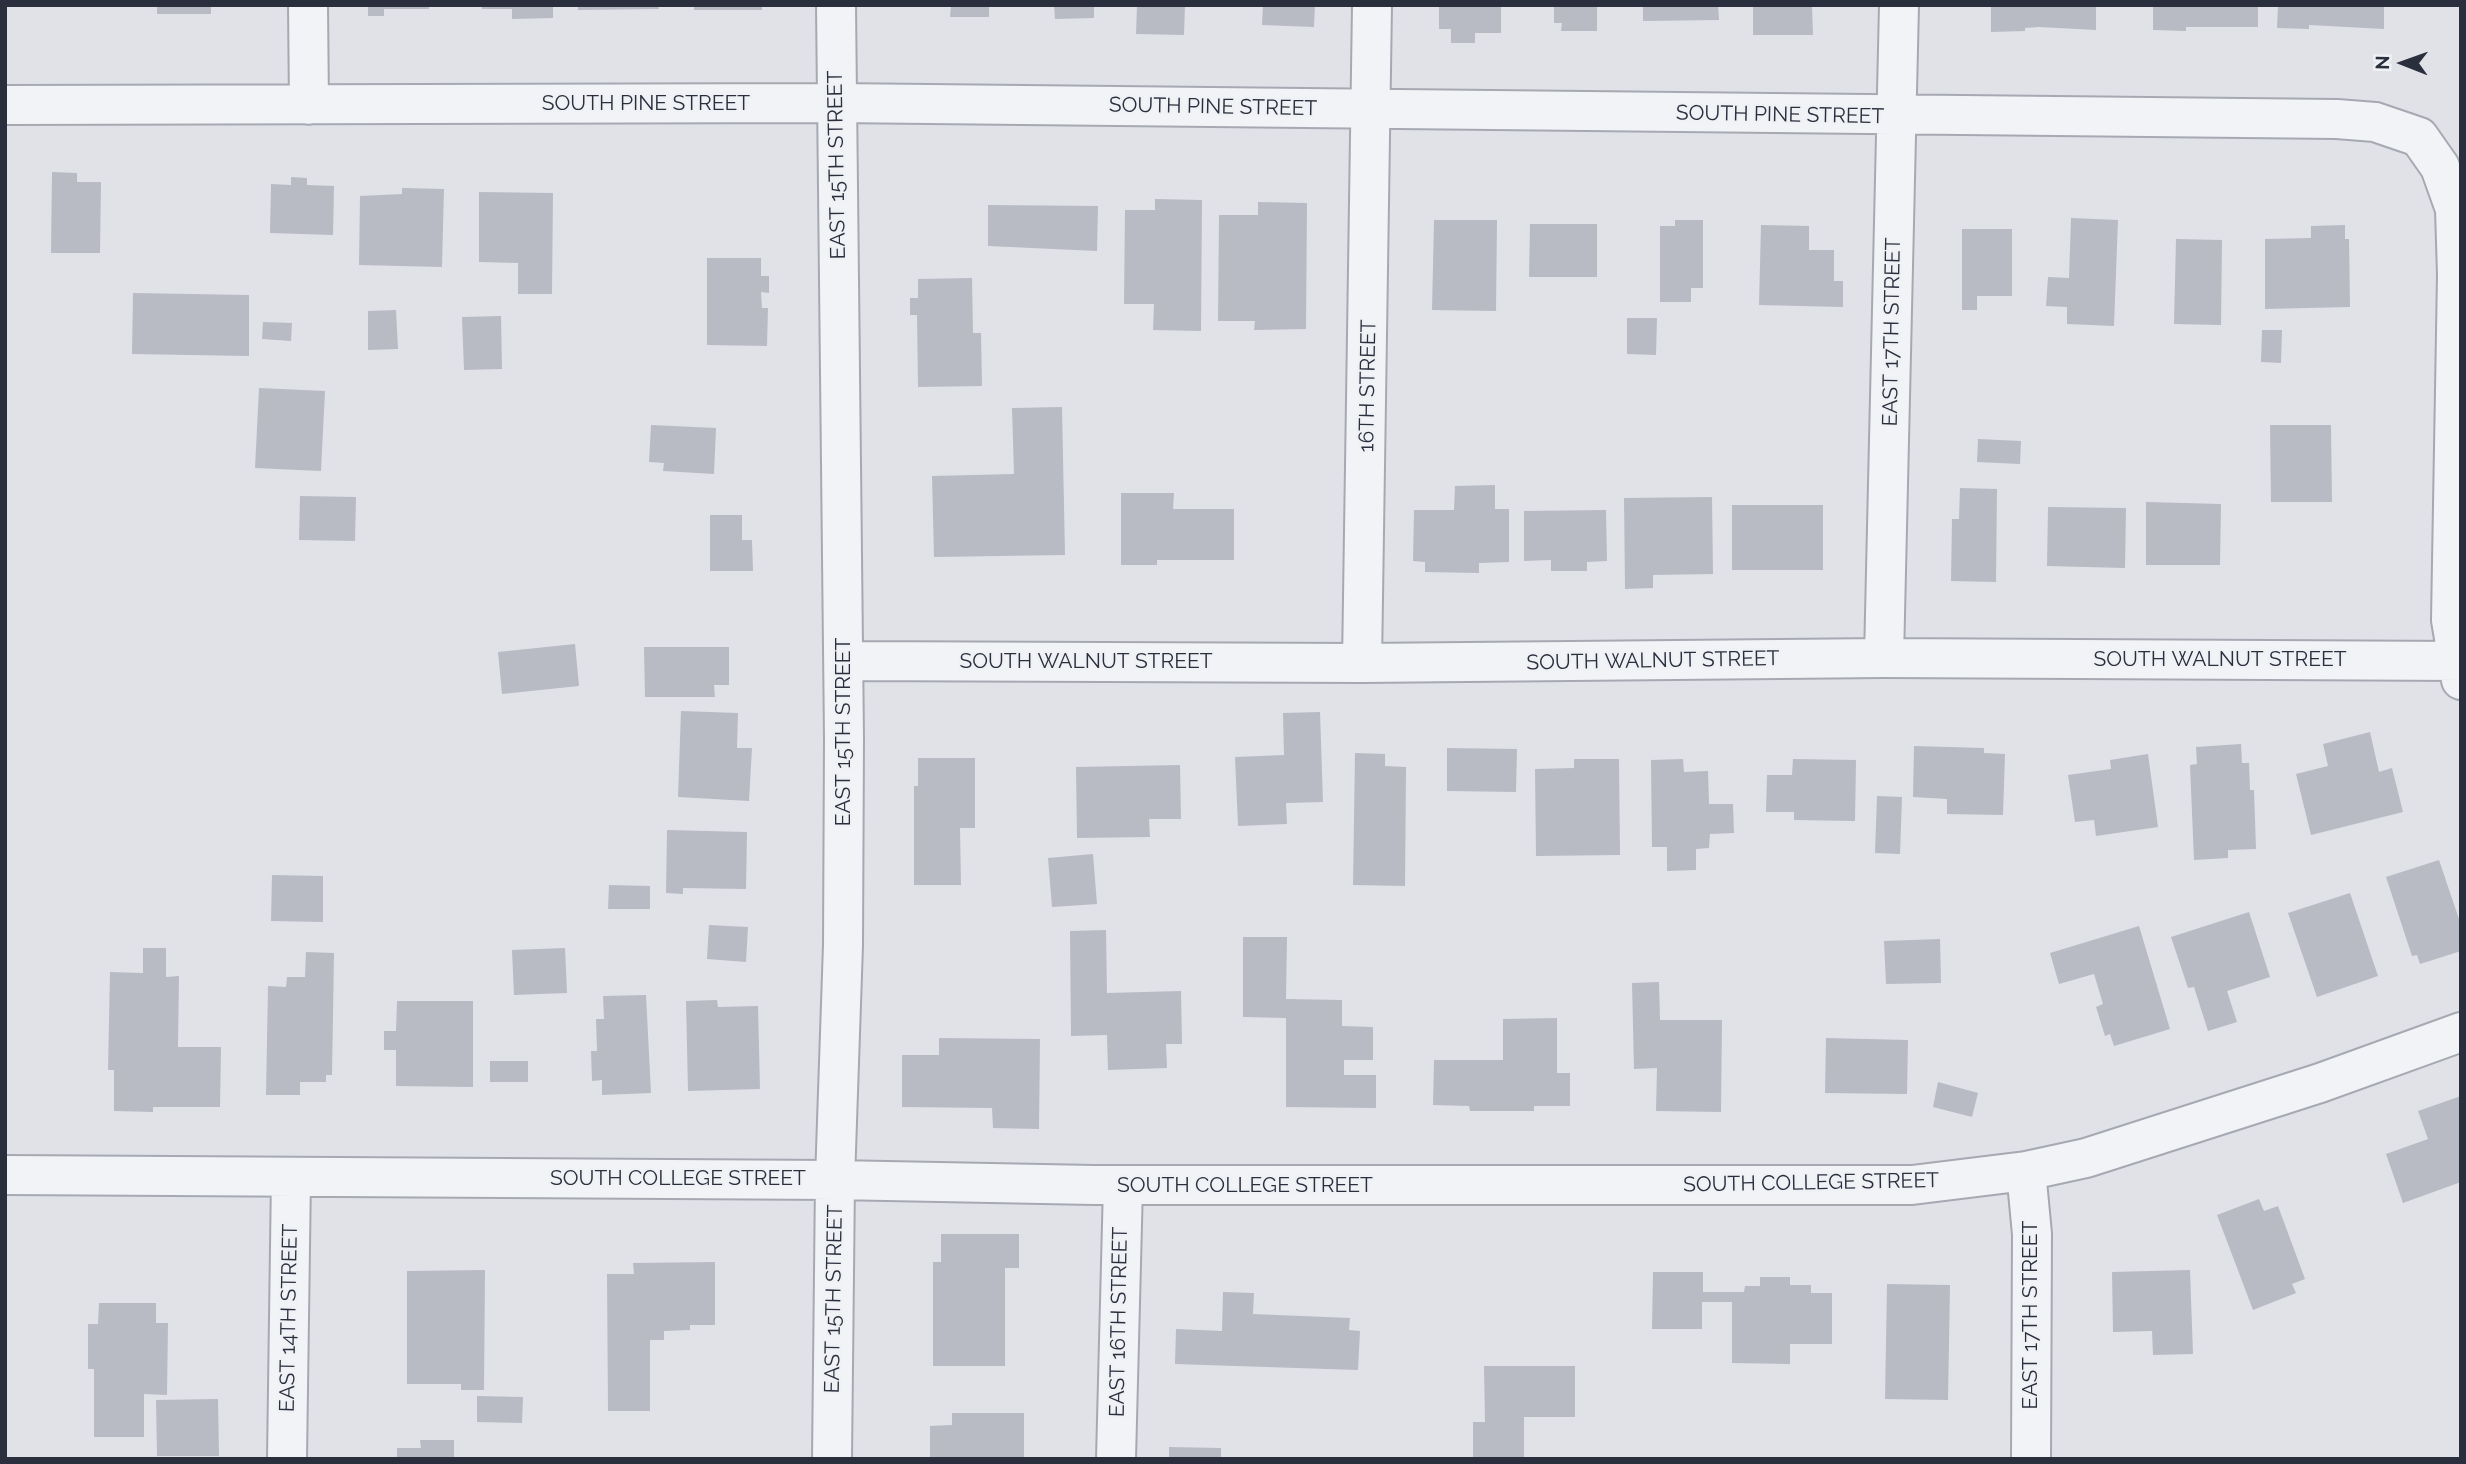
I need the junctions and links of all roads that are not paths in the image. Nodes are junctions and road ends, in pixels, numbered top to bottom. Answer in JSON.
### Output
{"nodes":[{"id":1,"x":307,"y":5,"type":"edge"},
{"id":2,"x":836,"y":5,"type":"edge"},
{"id":3,"x":1372,"y":5,"type":"edge"},
{"id":4,"x":1899,"y":5,"type":"edge"},
{"id":5,"x":835,"y":103,"type":"junction"},
{"id":6,"x":309,"y":105,"type":"junction"},
{"id":7,"x":5,"y":106,"type":"edge"},
{"id":8,"x":1373,"y":109,"type":"junction"},
{"id":9,"x":1897,"y":116,"type":"junction"},
{"id":10,"x":2459,"y":275,"type":"edge"},
{"id":11,"x":1884,"y":658,"type":"junction"},
{"id":12,"x":844,"y":661,"type":"junction"},
{"id":13,"x":1362,"y":663,"type":"junction"},
{"id":14,"x":2459,"y":668,"type":"edge"},
{"id":15,"x":2461,"y":1031,"type":"edge"},
{"id":16,"x":2026,"y":1171,"type":"junction"},
{"id":17,"x":5,"y":1175,"type":"edge"},
{"id":18,"x":291,"y":1177,"type":"junction"},
{"id":19,"x":835,"y":1180,"type":"junction"},
{"id":20,"x":1123,"y":1185,"type":"junction"},
{"id":21,"x":287,"y":1459,"type":"edge"},
{"id":22,"x":832,"y":1459,"type":"edge"},
{"id":23,"x":1116,"y":1459,"type":"edge"},
{"id":24,"x":2031,"y":1459,"type":"edge"}],
"edges":[{"from":1,"to":6,"type":"street"},
{"from":2,"to":5,"type":"street","name":"EAST 15TH STREET"},
{"from":3,"to":8,"type":"street"},
{"from":4,"to":9,"type":"street","name":"EAST 17TH STREET"},
{"from":5,"to":6,"type":"street","name":"SOUTH PINE STREET"},
{"from":5,"to":8,"type":"street","name":"SOUTH PINE STREET"},
{"from":5,"to":12,"type":"street","name":"EAST 15TH STREET"},
{"from":6,"to":7,"type":"street","name":"SOUTH PINE STREET"},
{"from":8,"to":9,"type":"street","name":"SOUTH PINE STREET"},
{"from":8,"to":13,"type":"street","name":"16TH STREET"},
{"from":9,"to":10,"type":"street","name":"SOUTH PINE STREET"},
{"from":9,"to":11,"type":"street","name":"EAST 17TH STREET"},
{"from":10,"to":14,"type":"street"},
{"from":11,"to":13,"type":"street","name":"SOUTH WALNUT STREET"},
{"from":11,"to":14,"type":"street","name":"SOUTH WALNUT STREET"},
{"from":12,"to":13,"type":"street","name":"SOUTH WALNUT STREET"},
{"from":12,"to":19,"type":"street","name":"EAST 15TH STREET"},
{"from":15,"to":16,"type":"street","name":"SOUTH COLLEGE STREET"},
{"from":16,"to":20,"type":"street","name":"SOUTH COLLEGE STREET"},
{"from":16,"to":24,"type":"street","name":"EAST 17TH STREET"},
{"from":17,"to":18,"type":"street","name":"SOUTH COLLEGE STREET"},
{"from":18,"to":19,"type":"street","name":"SOUTH COLLEGE STREET"},
{"from":18,"to":21,"type":"street","name":"EAST 14TH STREET"},
{"from":19,"to":20,"type":"street","name":"SOUTH COLLEGE STREET"},
{"from":19,"to":22,"type":"street","name":"EAST 15TH STREET"},
{"from":20,"to":23,"type":"street","name":"EAST 16TH STREET"}]}
